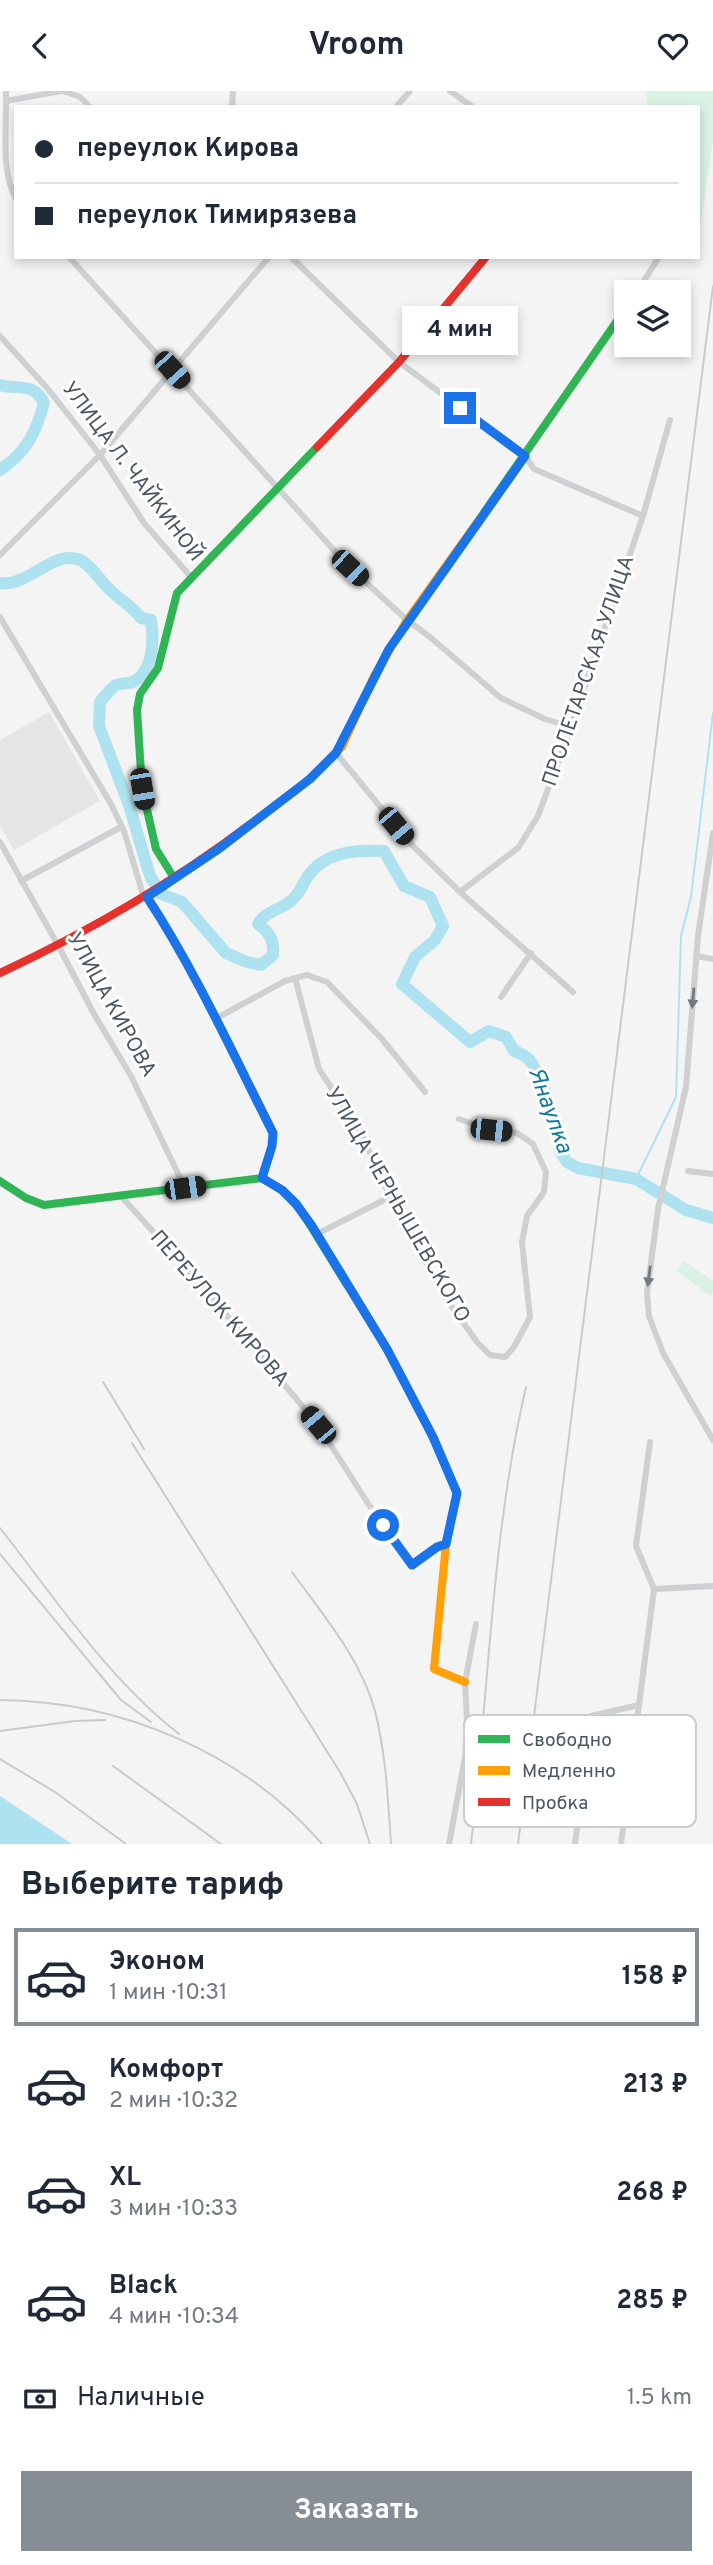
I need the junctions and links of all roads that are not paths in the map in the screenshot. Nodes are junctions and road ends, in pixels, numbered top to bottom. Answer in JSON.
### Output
{"nodes":[{"id":1,"x":6,"y":91,"type":"edge"},
{"id":2,"x":62,"y":91,"type":"edge"},
{"id":3,"x":410,"y":91,"type":"edge"},
{"id":4,"x":450,"y":91,"type":"edge"},
{"id":5,"x":6,"y":101,"type":"junction"},
{"id":6,"x":88,"y":105,"type":"edge"},
{"id":7,"x":398,"y":105,"type":"edge"},
{"id":8,"x":470,"y":105,"type":"edge"},
{"id":9,"x":0,"y":162,"type":"edge"},
{"id":10,"x":14,"y":196,"type":"edge"},
{"id":11,"x":71,"y":259,"type":"edge"},
{"id":12,"x":267,"y":259,"type":"edge"},
{"id":13,"x":293,"y":259,"type":"edge"},
{"id":14,"x":484,"y":259,"type":"edge"},
{"id":15,"x":658,"y":259,"type":"edge"},
{"id":16,"x":645,"y":280,"type":"edge"},
{"id":17,"x":614,"y":326,"type":"edge"},
{"id":18,"x":0,"y":336,"type":"edge"},
{"id":19,"x":399,"y":362,"type":"junction"},
{"id":20,"x":172,"y":370,"type":"junction"},
{"id":21,"x":670,"y":420,"type":"dead end"},
{"id":22,"x":100,"y":455,"type":"junction"},
{"id":23,"x":525,"y":456,"type":"junction"},
{"id":24,"x":278,"y":489,"type":"junction"},
{"id":25,"x":643,"y":516,"type":"junction"},
{"id":26,"x":0,"y":555,"type":"edge"},
{"id":27,"x":191,"y":577,"type":"junction"},
{"id":28,"x":0,"y":617,"type":"edge"},
{"id":29,"x":407,"y":620,"type":"junction"},
{"id":30,"x":571,"y":727,"type":"junction"},
{"id":31,"x":336,"y":753,"type":"junction"},
{"id":32,"x":121,"y":827,"type":"junction"},
{"id":33,"x":713,"y":833,"type":"edge"},
{"id":34,"x":0,"y":842,"type":"edge"},
{"id":35,"x":171,"y":880,"type":"junction"},
{"id":36,"x":21,"y":881,"type":"junction"},
{"id":37,"x":460,"y":892,"type":"junction"},
{"id":38,"x":148,"y":896,"type":"junction"},
{"id":39,"x":59,"y":947,"type":"junction"},
{"id":40,"x":531,"y":953,"type":"junction"},
{"id":41,"x":696,"y":956,"type":"junction"},
{"id":42,"x":713,"y":959,"type":"edge"},
{"id":43,"x":0,"y":973,"type":"edge"},
{"id":44,"x":296,"y":978,"type":"junction"},
{"id":45,"x":573,"y":992,"type":"dead end"},
{"id":46,"x":501,"y":997,"type":"dead end"},
{"id":47,"x":215,"y":1019,"type":"junction"},
{"id":48,"x":425,"y":1092,"type":"dead end"},
{"id":49,"x":459,"y":1119,"type":"dead end"},
{"id":50,"x":688,"y":1171,"type":"dead end"},
{"id":51,"x":713,"y":1174,"type":"edge"},
{"id":52,"x":262,"y":1178,"type":"junction"},
{"id":53,"x":0,"y":1181,"type":"edge"},
{"id":54,"x":185,"y":1188,"type":"junction"},
{"id":55,"x":120,"y":1195,"type":"junction"},
{"id":56,"x":390,"y":1198,"type":"junction"},
{"id":57,"x":317,"y":1234,"type":"junction"},
{"id":58,"x":713,"y":1440,"type":"edge"},
{"id":59,"x":650,"y":1442,"type":"dead end"},
{"id":60,"x":446,"y":1544,"type":"junction"},
{"id":61,"x":713,"y":1586,"type":"edge"},
{"id":62,"x":654,"y":1589,"type":"junction"},
{"id":63,"x":476,"y":1624,"type":"dead end"},
{"id":64,"x":465,"y":1682,"type":"junction"},
{"id":65,"x":639,"y":1705,"type":"junction"},
{"id":66,"x":467,"y":1715,"type":"edge"},
{"id":67,"x":595,"y":1715,"type":"edge"},
{"id":68,"x":638,"y":1715,"type":"edge"},
{"id":69,"x":464,"y":1762,"type":"edge"},
{"id":70,"x":449,"y":1844,"type":"edge"}],
"edges":[{"from":1,"to":5,"type":"street"},
{"from":2,"to":5,"type":"street"},
{"from":2,"to":6,"type":"street"},
{"from":3,"to":7,"type":"street"},
{"from":4,"to":8,"type":"street"},
{"from":5,"to":9,"type":"street"},
{"from":9,"to":10,"type":"street"},
{"from":11,"to":20,"type":"street"},
{"from":12,"to":20,"type":"street"},
{"from":13,"to":19,"type":"street"},
{"from":14,"to":19,"type":"street"},
{"from":15,"to":16,"type":"street"},
{"from":17,"to":23,"type":"street"},
{"from":18,"to":22,"type":"street","name":"УЛИЦА Л. ЧАЙКИНОЙ"},
{"from":19,"to":23,"type":"street"},
{"from":19,"to":24,"type":"street"},
{"from":20,"to":22,"type":"street"},
{"from":20,"to":24,"type":"street"},
{"from":21,"to":25,"type":"street","name":"ПРОЛЕТАРСКАЯ УЛИЦА"},
{"from":22,"to":26,"type":"street"},
{"from":22,"to":27,"type":"street","name":"УЛИЦА Л. ЧАЙКИНОЙ"},
{"from":23,"to":25,"type":"street"},
{"from":23,"to":29,"type":"street"},
{"from":24,"to":27,"type":"street"},
{"from":24,"to":29,"type":"street"},
{"from":25,"to":30,"type":"street","name":"ПРОЛЕТАРСКАЯ УЛИЦА"},
{"from":27,"to":35,"type":"street","name":"УЛИЦА Л. ЧАЙКИНОЙ"},
{"from":28,"to":32,"type":"street"},
{"from":29,"to":30,"type":"street"},
{"from":29,"to":31,"type":"street"},
{"from":30,"to":37,"type":"street","name":"ПРОЛЕТАРСКАЯ УЛИЦА"},
{"from":31,"to":35,"type":"street"},
{"from":31,"to":37,"type":"street"},
{"from":32,"to":36,"type":"street"},
{"from":32,"to":38,"type":"street"},
{"from":33,"to":41,"type":"street"},
{"from":34,"to":36,"type":"street","name":"УЛИЦА КИРОВА"},
{"from":35,"to":38,"type":"street"},
{"from":36,"to":39,"type":"street","name":"УЛИЦА КИРОВА"},
{"from":37,"to":40,"type":"street"},
{"from":38,"to":39,"type":"street"},
{"from":38,"to":47,"type":"street"},
{"from":39,"to":43,"type":"street"},
{"from":39,"to":54,"type":"street","name":"УЛИЦА КИРОВА"},
{"from":40,"to":45,"type":"street"},
{"from":40,"to":46,"type":"street"},
{"from":41,"to":42,"type":"street"},
{"from":41,"to":58,"type":"street","one_way":true},
{"from":44,"to":47,"type":"street"},
{"from":44,"to":48,"type":"street"},
{"from":44,"to":56,"type":"street","name":"УЛИЦА ЧЕРНЫШЕВСКОГО"},
{"from":47,"to":52,"type":"street"},
{"from":49,"to":56,"type":"street","name":"УЛИЦА ЧЕРНЫШЕВСКОГО"},
{"from":50,"to":51,"type":"street"},
{"from":52,"to":54,"type":"street"},
{"from":52,"to":57,"type":"street"},
{"from":53,"to":55,"type":"street"},
{"from":54,"to":55,"type":"street"},
{"from":55,"to":60,"type":"street","name":"ПЕРЕУЛОК КИРОВА"},
{"from":56,"to":57,"type":"street"},
{"from":57,"to":60,"type":"street"},
{"from":59,"to":62,"type":"street"},
{"from":60,"to":64,"type":"street"},
{"from":61,"to":62,"type":"street"},
{"from":62,"to":65,"type":"street"},
{"from":63,"to":64,"type":"street"},
{"from":64,"to":66,"type":"street"},
{"from":65,"to":67,"type":"street"},
{"from":65,"to":68,"type":"street"},
{"from":69,"to":70,"type":"street"}]}
